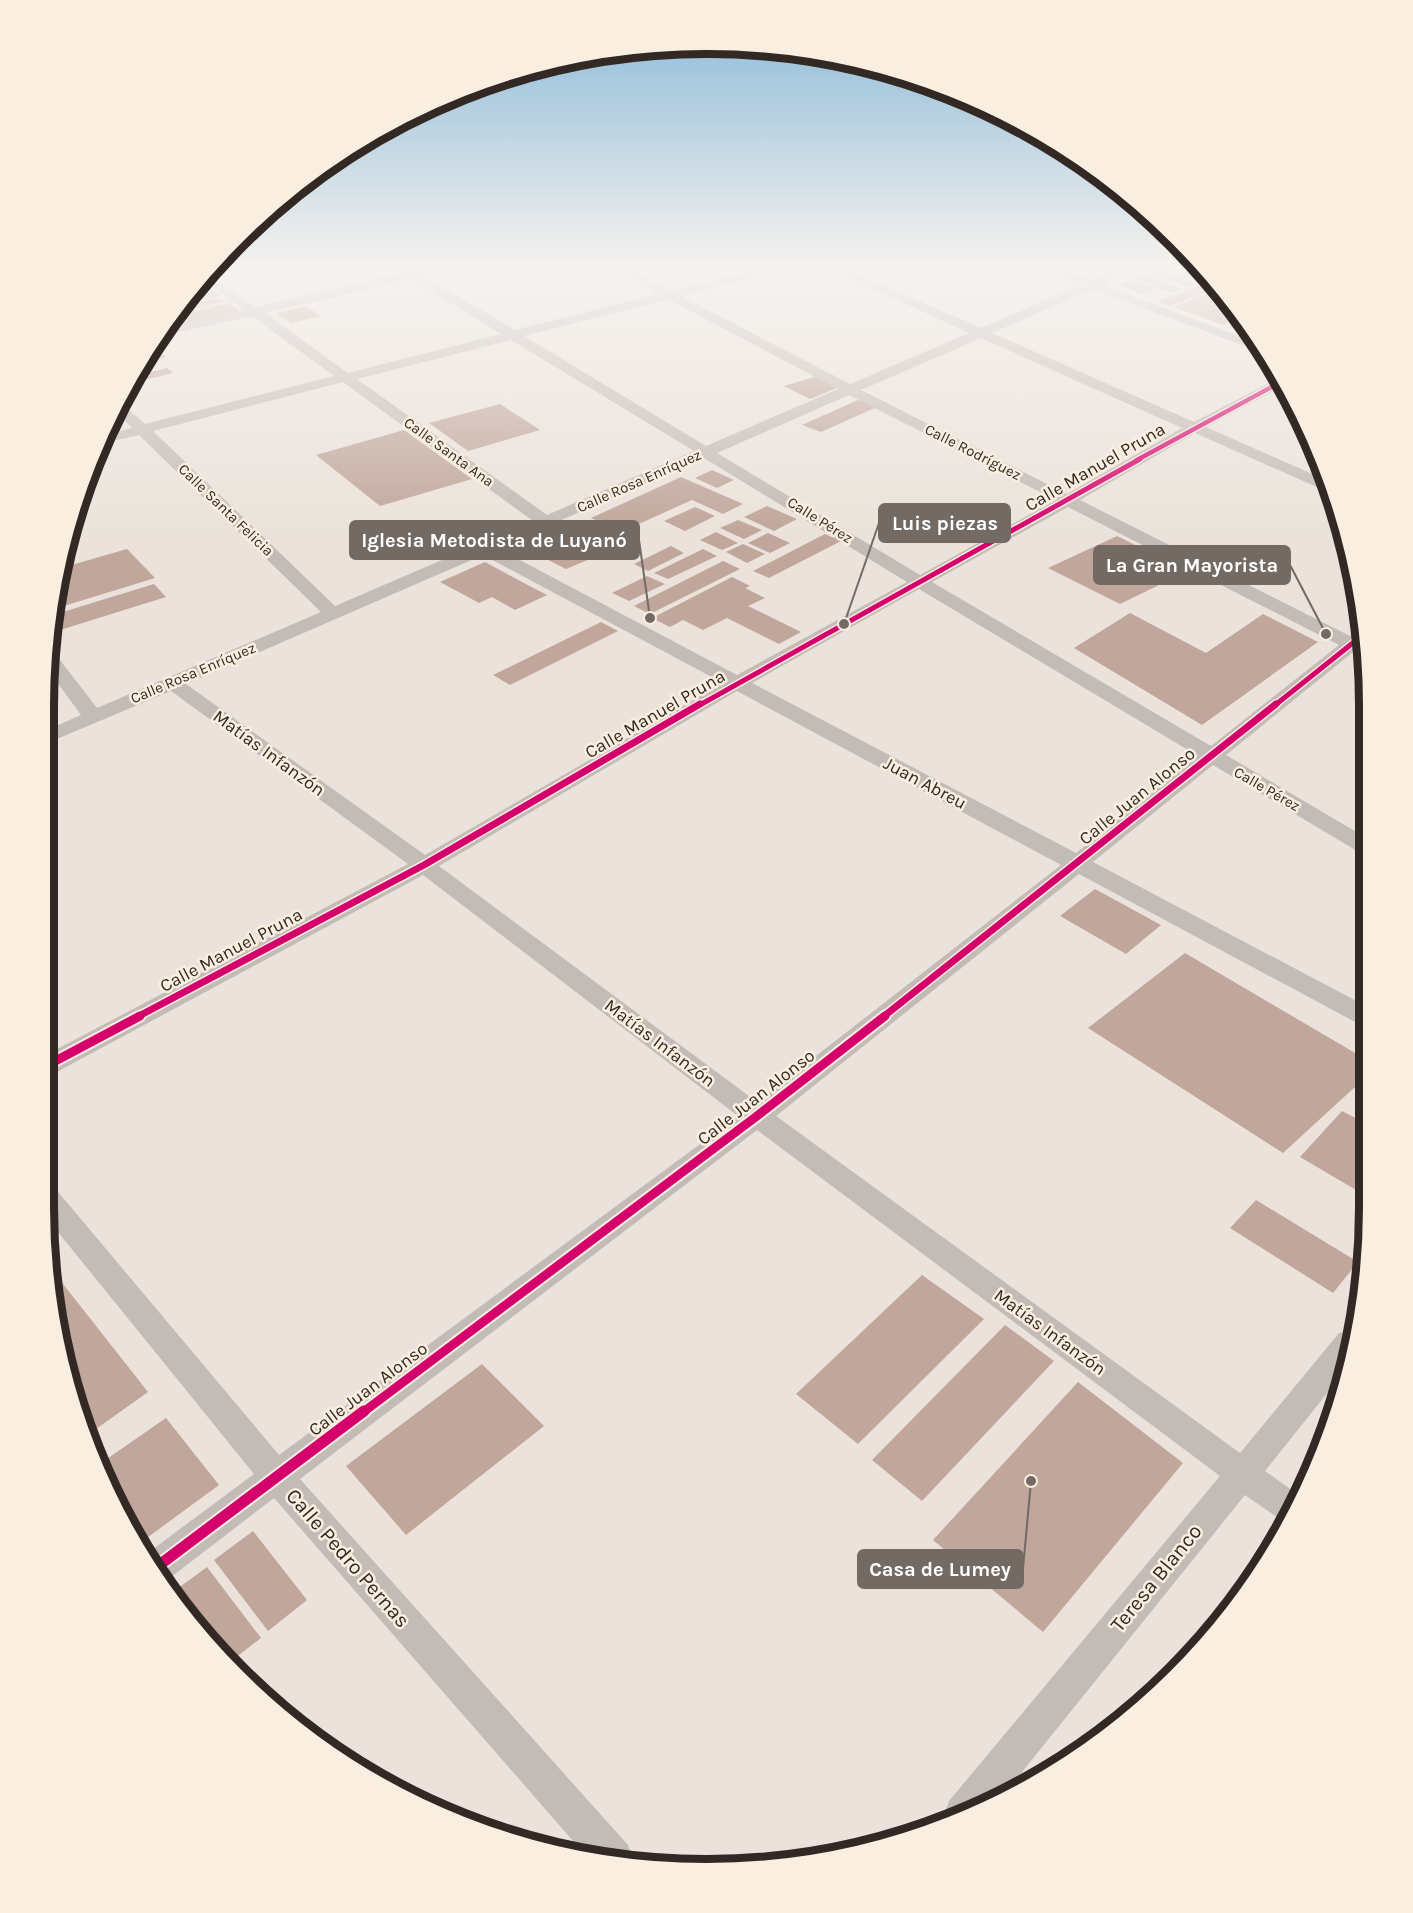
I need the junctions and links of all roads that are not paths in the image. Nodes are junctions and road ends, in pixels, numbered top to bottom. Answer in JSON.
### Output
{"nodes":[{"id":1,"x":316,"y":355,"type":"edge"},
{"id":2,"x":431,"y":355,"type":"edge"},
{"id":3,"x":549,"y":355,"type":"edge"},
{"id":4,"x":785,"y":355,"type":"edge"},
{"id":5,"x":928,"y":355,"type":"edge"},
{"id":6,"x":1031,"y":355,"type":"edge"},
{"id":7,"x":347,"y":377,"type":"junction"},
{"id":8,"x":1275,"y":385,"type":"edge"},
{"id":9,"x":849,"y":389,"type":"junction"},
{"id":10,"x":125,"y":411,"type":"edge"},
{"id":11,"x":1195,"y":427,"type":"junction"},
{"id":12,"x":144,"y":430,"type":"junction"},
{"id":13,"x":113,"y":437,"type":"edge"},
{"id":14,"x":707,"y":451,"type":"junction"},
{"id":15,"x":1319,"y":483,"type":"edge"},
{"id":16,"x":1068,"y":500,"type":"junction"},
{"id":17,"x":546,"y":522,"type":"junction"},
{"id":18,"x":485,"y":549,"type":"junction"},
{"id":19,"x":921,"y":583,"type":"junction"},
{"id":20,"x":333,"y":614,"type":"junction"},
{"id":21,"x":1355,"y":641,"type":"edge"},
{"id":22,"x":1356,"y":646,"type":"edge"},
{"id":23,"x":55,"y":667,"type":"edge"},
{"id":24,"x":171,"y":682,"type":"junction"},
{"id":25,"x":737,"y":683,"type":"junction"},
{"id":26,"x":93,"y":717,"type":"junction"},
{"id":27,"x":54,"y":734,"type":"edge"},
{"id":28,"x":1210,"y":756,"type":"junction"},
{"id":29,"x":1359,"y":843,"type":"edge"},
{"id":30,"x":1077,"y":864,"type":"junction"},
{"id":31,"x":424,"y":865,"type":"junction"},
{"id":32,"x":1359,"y":1013,"type":"edge"},
{"id":33,"x":54,"y":1062,"type":"edge"},
{"id":34,"x":757,"y":1116,"type":"junction"},
{"id":35,"x":54,"y":1207,"type":"edge"},
{"id":36,"x":1342,"y":1352,"type":"edge"},
{"id":37,"x":1242,"y":1473,"type":"junction"},
{"id":38,"x":277,"y":1476,"type":"junction"},
{"id":39,"x":1286,"y":1506,"type":"edge"},
{"id":40,"x":161,"y":1564,"type":"edge"},
{"id":41,"x":974,"y":1801,"type":"edge"},
{"id":42,"x":607,"y":1851,"type":"edge"}],
"edges":[{"from":1,"to":7,"type":"street","name":"Calle Santa Ana"},
{"from":2,"to":7,"type":"street"},
{"from":3,"to":14,"type":"street","name":"Calle Pérez"},
{"from":4,"to":9,"type":"street","name":"Calle Rodríguez"},
{"from":5,"to":9,"type":"street","name":"Calle Rosa Enríquez"},
{"from":6,"to":11,"type":"street"},
{"from":7,"to":12,"type":"street"},
{"from":7,"to":17,"type":"street","name":"Calle Santa Ana"},
{"from":8,"to":11,"type":"street","name":"Calle Manuel Pruna"},
{"from":9,"to":14,"type":"street","name":"Calle Rosa Enríquez"},
{"from":9,"to":16,"type":"street","name":"Calle Rodríguez"},
{"from":10,"to":12,"type":"street","name":"Calle Santa Felicia"},
{"from":11,"to":15,"type":"street"},
{"from":11,"to":16,"type":"street","name":"Calle Manuel Pruna"},
{"from":12,"to":13,"type":"street"},
{"from":12,"to":20,"type":"street","name":"Calle Santa Felicia"},
{"from":14,"to":17,"type":"street","name":"Calle Rosa Enríquez"},
{"from":14,"to":19,"type":"street","name":"Calle Pérez"},
{"from":16,"to":19,"type":"street","name":"Calle Manuel Pruna"},
{"from":16,"to":21,"type":"street","name":"Calle Rodríguez"},
{"from":17,"to":18,"type":"street","name":"Calle Rosa Enríquez"},
{"from":18,"to":20,"type":"street","name":"Calle Rosa Enríquez"},
{"from":18,"to":25,"type":"street","name":"Juan Abreu"},
{"from":19,"to":25,"type":"street","name":"Calle Manuel Pruna"},
{"from":19,"to":28,"type":"street","name":"Calle Pérez"},
{"from":20,"to":24,"type":"street","name":"Calle Rosa Enríquez"},
{"from":22,"to":28,"type":"street","name":"Calle Juan Alonso"},
{"from":23,"to":26,"type":"street"},
{"from":24,"to":26,"type":"street","name":"Calle Rosa Enríquez"},
{"from":24,"to":31,"type":"street","name":"Matías Infanzón"},
{"from":25,"to":30,"type":"street","name":"Juan Abreu"},
{"from":25,"to":31,"type":"street","name":"Calle Manuel Pruna"},
{"from":26,"to":27,"type":"street","name":"Calle Rosa Enríquez"},
{"from":28,"to":29,"type":"street","name":"Calle Pérez"},
{"from":28,"to":30,"type":"street","name":"Calle Juan Alonso"},
{"from":30,"to":32,"type":"street","name":"Juan Abreu"},
{"from":30,"to":34,"type":"street","name":"Calle Juan Alonso"},
{"from":31,"to":33,"type":"street","name":"Calle Manuel Pruna"},
{"from":31,"to":34,"type":"street","name":"Matías Infanzón"},
{"from":34,"to":37,"type":"street","name":"Matías Infanzón"},
{"from":34,"to":38,"type":"street","name":"Calle Juan Alonso"},
{"from":35,"to":38,"type":"street","name":"Calle Pedro Pernas"},
{"from":36,"to":37,"type":"street","name":"Teresa Blanco"},
{"from":37,"to":39,"type":"street","name":"Matías Infanzón"},
{"from":37,"to":41,"type":"street","name":"Teresa Blanco"},
{"from":38,"to":40,"type":"street","name":"Calle Juan Alonso"},
{"from":38,"to":42,"type":"street","name":"Calle Pedro Pernas"}]}
